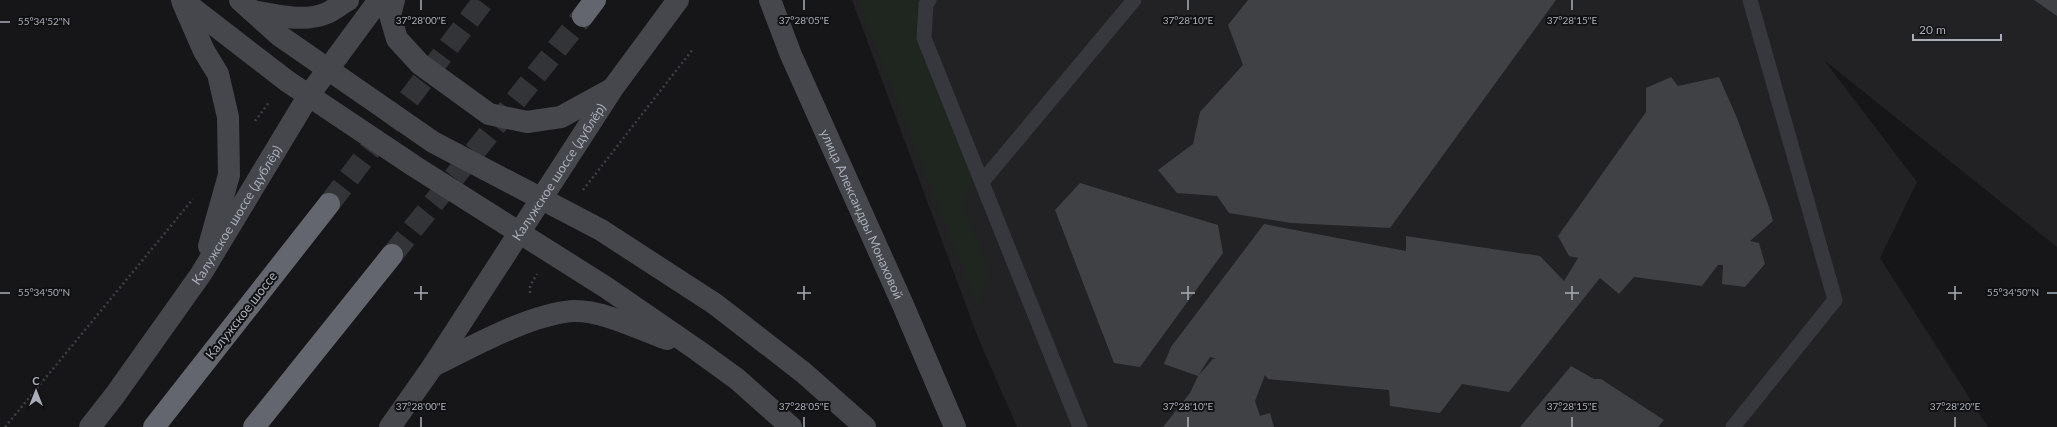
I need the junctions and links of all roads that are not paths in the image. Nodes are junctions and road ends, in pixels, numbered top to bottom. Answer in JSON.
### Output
{"nodes":[{"id":1,"x":182,"y":0,"type":"edge"},
{"id":2,"x":348,"y":0,"type":"edge"},
{"id":3,"x":379,"y":0,"type":"edge"},
{"id":4,"x":394,"y":0,"type":"edge"},
{"id":5,"x":678,"y":0,"type":"edge"},
{"id":6,"x":770,"y":0,"type":"edge"},
{"id":7,"x":929,"y":0,"type":"edge"},
{"id":8,"x":1134,"y":0,"type":"edge"},
{"id":9,"x":1750,"y":0,"type":"edge"},
{"id":10,"x":246,"y":5,"type":"edge"},
{"id":11,"x":327,"y":69,"type":"junction"},
{"id":12,"x":613,"y":88,"type":"junction"},
{"id":13,"x":309,"y":95,"type":"junction"},
{"id":14,"x":982,"y":182,"type":"junction"},
{"id":15,"x":541,"y":200,"type":"junction"},
{"id":16,"x":329,"y":204,"type":"tunnel mouth"},
{"id":17,"x":520,"y":232,"type":"junction"},
{"id":18,"x":392,"y":255,"type":"tunnel mouth"},
{"id":19,"x":201,"y":274,"type":"junction"},
{"id":20,"x":697,"y":350,"type":"junction"},
{"id":21,"x":433,"y":366,"type":"junction"},
{"id":22,"x":90,"y":427,"type":"edge"},
{"id":23,"x":154,"y":427,"type":"edge"},
{"id":24,"x":254,"y":427,"type":"edge"},
{"id":25,"x":390,"y":427,"type":"edge"},
{"id":26,"x":791,"y":427,"type":"edge"},
{"id":27,"x":865,"y":427,"type":"edge"},
{"id":28,"x":955,"y":427,"type":"edge"},
{"id":29,"x":1080,"y":427,"type":"edge"},
{"id":30,"x":1733,"y":427,"type":"edge"}],
"edges":[{"from":1,"to":13,"type":"main road"},
{"from":1,"to":19,"type":"main road"},
{"from":2,"to":10,"type":"main road"},
{"from":3,"to":11,"type":"main road","name":"Калужское шоссе (дублёр)"},
{"from":4,"to":12,"type":"main road"},
{"from":5,"to":12,"type":"main road","name":"Калужское шоссе (дублёр)"},
{"from":6,"to":28,"type":"main road","name":"улица Александры Монаховой"},
{"from":7,"to":14,"type":"lane"},
{"from":8,"to":14,"type":"lane"},
{"from":9,"to":30,"type":"lane"},
{"from":10,"to":11,"type":"main road"},
{"from":11,"to":13,"type":"main road","name":"Калужское шоссе (дублёр)"},
{"from":11,"to":15,"type":"main road"},
{"from":12,"to":15,"type":"main road","name":"Калужское шоссе (дублёр)"},
{"from":13,"to":17,"type":"main road"},
{"from":13,"to":19,"type":"main road","name":"Калужское шоссе (дублёр)"},
{"from":14,"to":29,"type":"lane"},
{"from":15,"to":17,"type":"main road","name":"Калужское шоссе (дублёр)"},
{"from":15,"to":27,"type":"main road"},
{"from":16,"to":23,"type":"highway","name":"Калужское шоссе"},
{"from":17,"to":20,"type":"main road"},
{"from":17,"to":21,"type":"main road","name":"Калужское шоссе (дублёр)"},
{"from":18,"to":24,"type":"highway"},
{"from":19,"to":22,"type":"main road","name":"Калужское шоссе (дублёр)"},
{"from":20,"to":21,"type":"main road"},
{"from":20,"to":26,"type":"main road"},
{"from":21,"to":25,"type":"main road","name":"Калужское шоссе (дублёр)"}]}
